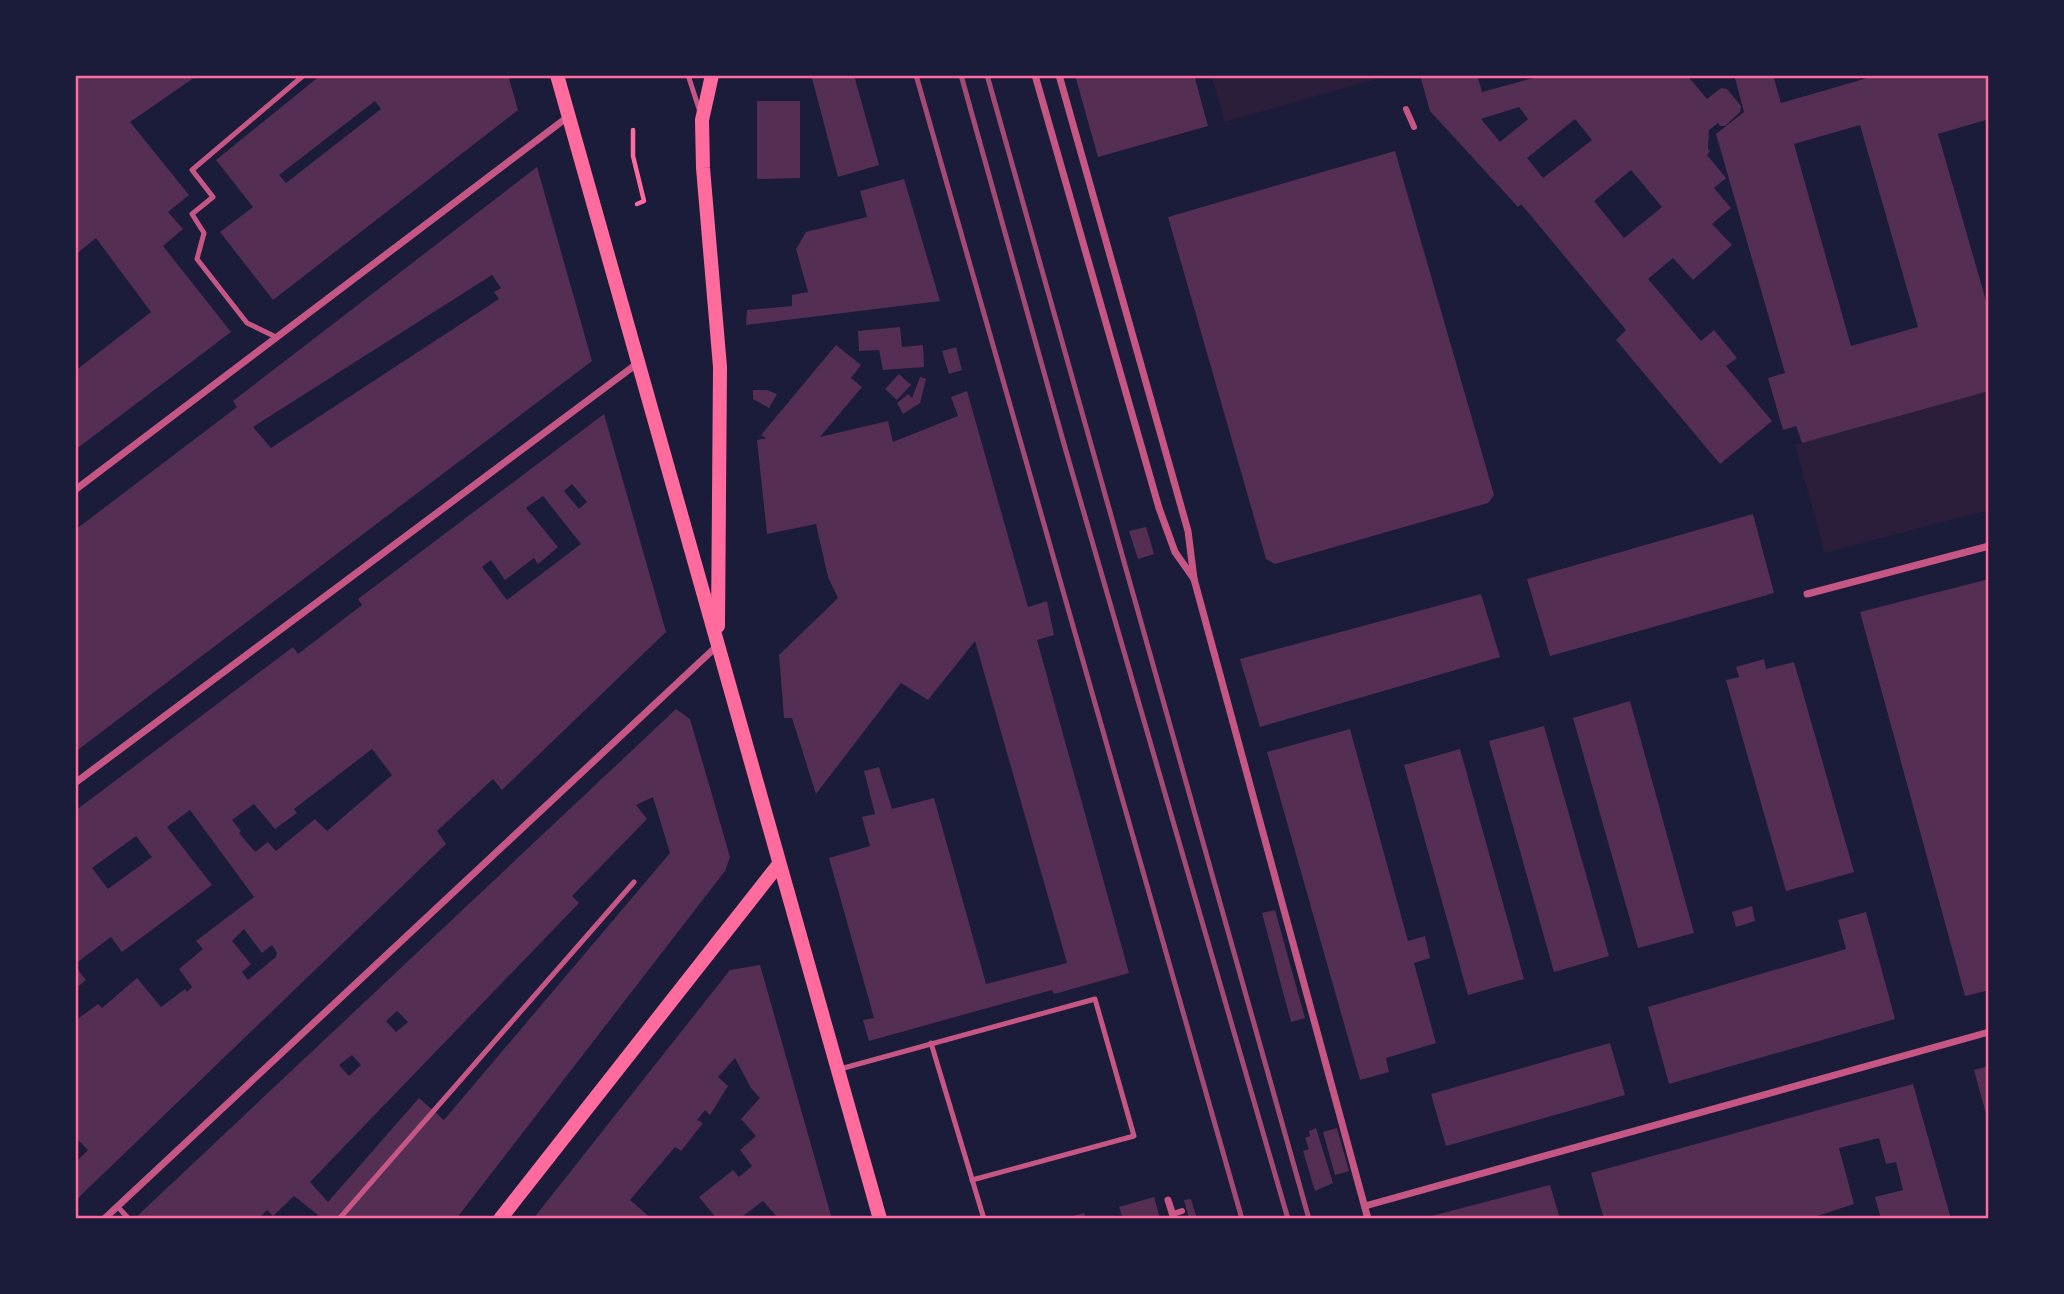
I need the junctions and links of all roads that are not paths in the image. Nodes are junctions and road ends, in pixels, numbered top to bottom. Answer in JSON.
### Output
{"nodes":[{"id":1,"x":304,"y":75,"type":"edge"},
{"id":2,"x":557,"y":75,"type":"edge"},
{"id":3,"x":688,"y":75,"type":"edge"},
{"id":4,"x":712,"y":75,"type":"edge"},
{"id":5,"x":1035,"y":75,"type":"edge"},
{"id":6,"x":1059,"y":75,"type":"edge"},
{"id":7,"x":1406,"y":109,"type":"dead end"},
{"id":8,"x":569,"y":116,"type":"junction"},
{"id":9,"x":702,"y":120,"type":"junction"},
{"id":10,"x":1414,"y":128,"type":"dead end"},
{"id":11,"x":276,"y":337,"type":"junction"},
{"id":12,"x":638,"y":362,"type":"junction"},
{"id":13,"x":75,"y":490,"type":"edge"},
{"id":14,"x":1989,"y":546,"type":"edge"},
{"id":15,"x":1195,"y":579,"type":"junction"},
{"id":16,"x":1807,"y":593,"type":"dead end"},
{"id":17,"x":718,"y":645,"type":"junction"},
{"id":18,"x":75,"y":783,"type":"edge"},
{"id":19,"x":779,"y":864,"type":"junction"},
{"id":20,"x":634,"y":882,"type":"dead end"},
{"id":21,"x":1989,"y":1032,"type":"edge"},
{"id":22,"x":931,"y":1043,"type":"junction"},
{"id":23,"x":838,"y":1069,"type":"junction"},
{"id":24,"x":972,"y":1180,"type":"junction"},
{"id":25,"x":1168,"y":1200,"type":"dead end"},
{"id":26,"x":117,"y":1206,"type":"junction"},
{"id":27,"x":1365,"y":1206,"type":"junction"},
{"id":28,"x":1182,"y":1211,"type":"dead end"},
{"id":29,"x":1173,"y":1216,"type":"edge"},
{"id":30,"x":104,"y":1219,"type":"edge"},
{"id":31,"x":129,"y":1219,"type":"edge"},
{"id":32,"x":340,"y":1219,"type":"edge"},
{"id":33,"x":500,"y":1219,"type":"edge"},
{"id":34,"x":880,"y":1219,"type":"edge"},
{"id":35,"x":984,"y":1219,"type":"edge"},
{"id":36,"x":1368,"y":1219,"type":"edge"}],
"edges":[{"from":1,"to":11,"type":"lane"},
{"from":2,"to":8,"type":"main road"},
{"from":3,"to":9,"type":"lane"},
{"from":4,"to":9,"type":"main road"},
{"from":5,"to":15,"type":"street"},
{"from":6,"to":15,"type":"street"},
{"from":7,"to":10,"type":"street"},
{"from":8,"to":11,"type":"street"},
{"from":8,"to":12,"type":"main road"},
{"from":9,"to":17,"type":"main road"},
{"from":11,"to":13,"type":"street"},
{"from":12,"to":17,"type":"main road"},
{"from":12,"to":18,"type":"street"},
{"from":14,"to":16,"type":"street"},
{"from":15,"to":27,"type":"street"},
{"from":17,"to":19,"type":"main road"},
{"from":17,"to":26,"type":"street"},
{"from":19,"to":23,"type":"main road"},
{"from":19,"to":33,"type":"main road"},
{"from":20,"to":32,"type":"lane"},
{"from":21,"to":27,"type":"street"},
{"from":22,"to":23,"type":"lane"},
{"from":22,"to":24,"type":"lane"},
{"from":22,"to":24,"type":"lane"},
{"from":23,"to":34,"type":"main road"},
{"from":24,"to":35,"type":"lane"},
{"from":25,"to":29,"type":"street"},
{"from":26,"to":30,"type":"street"},
{"from":26,"to":31,"type":"lane"},
{"from":27,"to":36,"type":"street"},
{"from":28,"to":29,"type":"street"}]}
